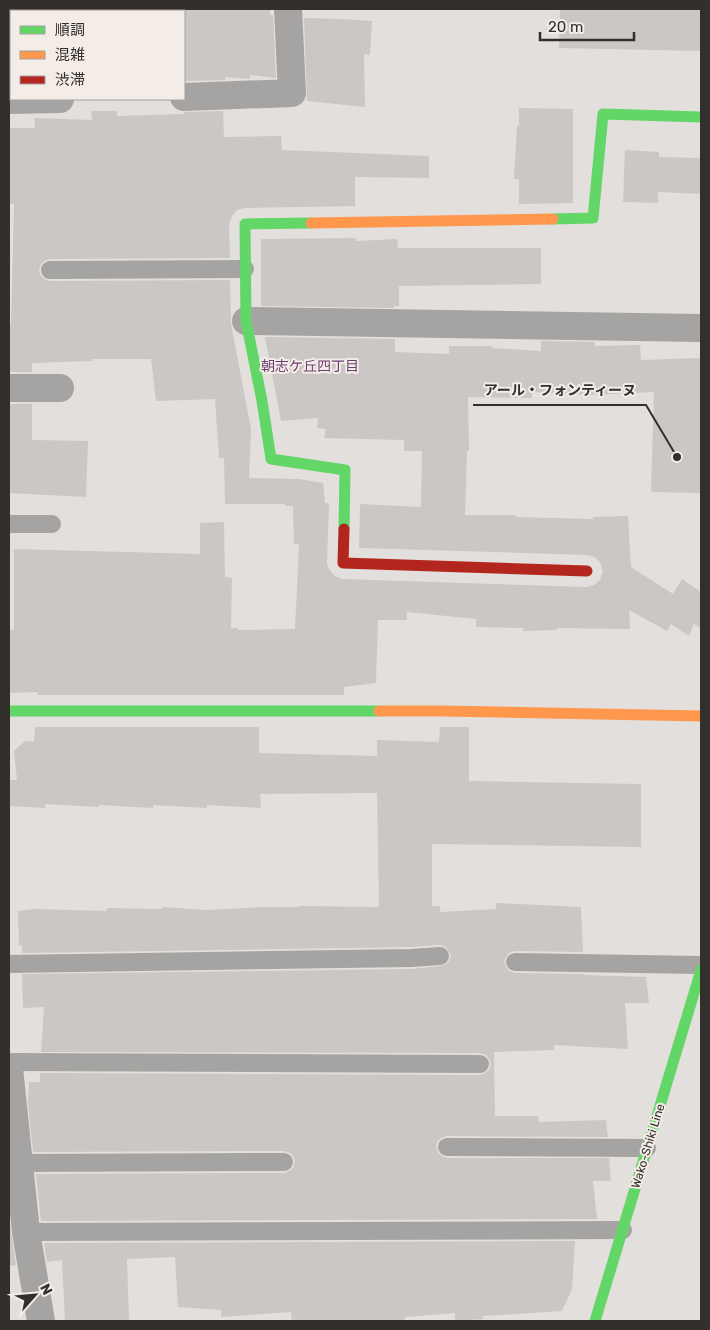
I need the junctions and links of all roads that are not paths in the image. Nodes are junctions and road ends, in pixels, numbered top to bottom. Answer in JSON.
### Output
{"nodes":[{"id":1,"x":288,"y":9,"type":"edge"},
{"id":2,"x":185,"y":96,"type":"edge"},
{"id":3,"x":701,"y":117,"type":"edge"},
{"id":4,"x":246,"y":269,"type":"junction"},
{"id":5,"x":50,"y":270,"type":"dead end"},
{"id":6,"x":246,"y":321,"type":"junction"},
{"id":7,"x":701,"y":328,"type":"edge"},
{"id":8,"x":9,"y":388,"type":"edge"},
{"id":9,"x":60,"y":388,"type":"dead end"},
{"id":10,"x":9,"y":524,"type":"edge"},
{"id":11,"x":52,"y":524,"type":"dead end"},
{"id":12,"x":587,"y":571,"type":"dead end"},
{"id":13,"x":9,"y":711,"type":"edge"},
{"id":14,"x":701,"y":716,"type":"edge"},
{"id":15,"x":440,"y":956,"type":"dead end"},
{"id":16,"x":515,"y":962,"type":"dead end"},
{"id":17,"x":9,"y":964,"type":"edge"},
{"id":18,"x":701,"y":964,"type":"edge"},
{"id":19,"x":701,"y":970,"type":"edge"},
{"id":20,"x":9,"y":1062,"type":"edge"},
{"id":21,"x":480,"y":1064,"type":"dead end"},
{"id":22,"x":9,"y":1068,"type":"edge"},
{"id":23,"x":10,"y":1101,"type":"edge"},
{"id":24,"x":447,"y":1147,"type":"dead end"},
{"id":25,"x":647,"y":1148,"type":"junction"},
{"id":26,"x":284,"y":1162,"type":"dead end"},
{"id":27,"x":19,"y":1163,"type":"junction"},
{"id":28,"x":623,"y":1230,"type":"junction"},
{"id":29,"x":18,"y":1236,"type":"edge"},
{"id":30,"x":41,"y":1321,"type":"edge"},
{"id":31,"x":595,"y":1321,"type":"edge"}],
"edges":[{"from":1,"to":2,"type":"street"},
{"from":3,"to":4,"type":"street"},
{"from":4,"to":5,"type":"lane"},
{"from":4,"to":6,"type":"street"},
{"from":6,"to":7,"type":"street"},
{"from":6,"to":12,"type":"street"},
{"from":8,"to":9,"type":"street"},
{"from":10,"to":11,"type":"lane"},
{"from":13,"to":14,"type":"street"},
{"from":15,"to":17,"type":"lane"},
{"from":16,"to":18,"type":"lane"},
{"from":19,"to":25,"type":"street","name":"Wako-Shiki Line"},
{"from":20,"to":21,"type":"lane"},
{"from":22,"to":23,"type":"street"},
{"from":23,"to":27,"type":"street"},
{"from":24,"to":25,"type":"lane"},
{"from":25,"to":28,"type":"street","name":"Wako-Shiki Line"},
{"from":26,"to":27,"type":"lane"},
{"from":27,"to":29,"type":"street"},
{"from":28,"to":29,"type":"lane"},
{"from":28,"to":31,"type":"street","name":"Wako-Shiki Line"},
{"from":29,"to":30,"type":"street"}]}
